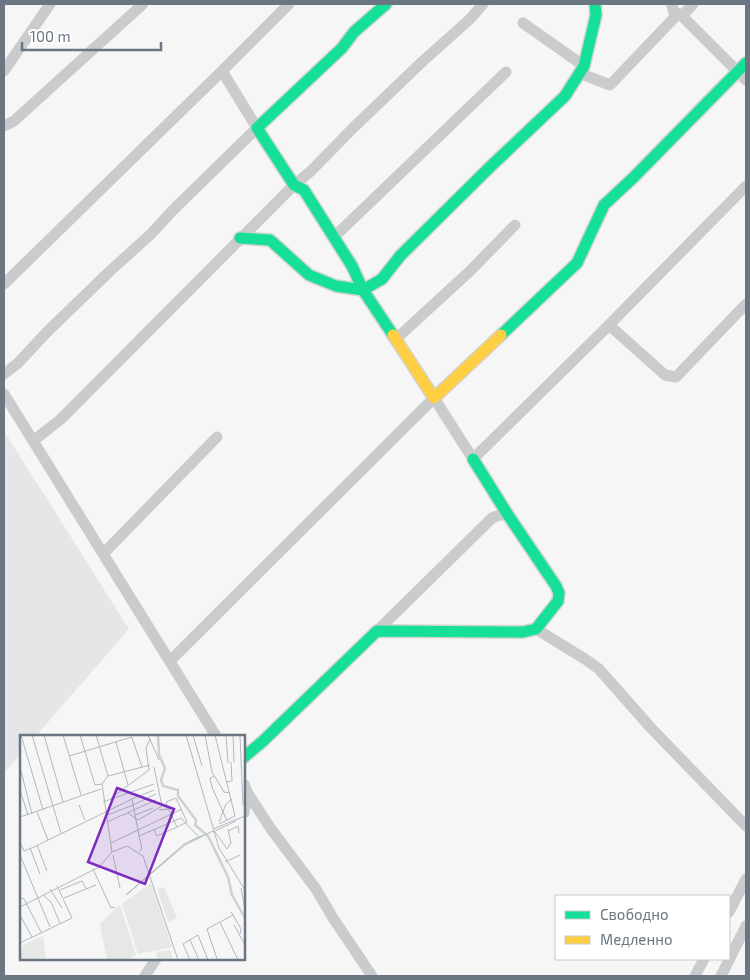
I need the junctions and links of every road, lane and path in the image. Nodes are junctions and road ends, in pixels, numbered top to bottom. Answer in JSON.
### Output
{"nodes":[{"id":1,"x":50,"y":4,"type":"edge"},
{"id":2,"x":143,"y":4,"type":"edge"},
{"id":3,"x":289,"y":4,"type":"edge"},
{"id":4,"x":386,"y":4,"type":"edge"},
{"id":5,"x":483,"y":4,"type":"edge"},
{"id":6,"x":595,"y":4,"type":"edge"},
{"id":7,"x":693,"y":4,"type":"edge"},
{"id":8,"x":675,"y":10,"type":"edge"},
{"id":9,"x":523,"y":23,"type":"dead end"},
{"id":10,"x":746,"y":63,"type":"edge"},
{"id":11,"x":582,"y":69,"type":"junction"},
{"id":12,"x":4,"y":71,"type":"edge"},
{"id":13,"x":222,"y":71,"type":"junction"},
{"id":14,"x":506,"y":72,"type":"dead end"},
{"id":15,"x":738,"y":72,"type":"junction"},
{"id":16,"x":746,"y":80,"type":"edge"},
{"id":17,"x":4,"y":126,"type":"edge"},
{"id":18,"x":257,"y":128,"type":"junction"},
{"id":19,"x":294,"y":185,"type":"junction"},
{"id":20,"x":746,"y":186,"type":"edge"},
{"id":21,"x":515,"y":225,"type":"dead end"},
{"id":22,"x":334,"y":237,"type":"junction"},
{"id":23,"x":240,"y":238,"type":"junction"},
{"id":24,"x":4,"y":284,"type":"edge"},
{"id":25,"x":362,"y":290,"type":"junction"},
{"id":26,"x":746,"y":304,"type":"edge"},
{"id":27,"x":609,"y":325,"type":"junction"},
{"id":28,"x":396,"y":339,"type":"junction"},
{"id":29,"x":4,"y":374,"type":"edge"},
{"id":30,"x":4,"y":394,"type":"edge"},
{"id":31,"x":434,"y":398,"type":"junction"},
{"id":32,"x":217,"y":437,"type":"dead end"},
{"id":33,"x":33,"y":441,"type":"junction"},
{"id":34,"x":473,"y":459,"type":"junction"},
{"id":35,"x":508,"y":515,"type":"junction"},
{"id":36,"x":103,"y":554,"type":"junction"},
{"id":37,"x":536,"y":629,"type":"junction"},
{"id":38,"x":377,"y":631,"type":"junction"},
{"id":39,"x":170,"y":661,"type":"junction"},
{"id":40,"x":215,"y":735,"type":"edge"},
{"id":41,"x":245,"y":756,"type":"edge"},
{"id":42,"x":246,"y":788,"type":"edge"},
{"id":43,"x":245,"y":800,"type":"edge"},
{"id":44,"x":746,"y":826,"type":"edge"},
{"id":45,"x":746,"y":879,"type":"edge"},
{"id":46,"x":730,"y":910,"type":"edge"},
{"id":47,"x":746,"y":926,"type":"edge"},
{"id":48,"x":730,"y":957,"type":"edge"},
{"id":49,"x":155,"y":960,"type":"edge"},
{"id":50,"x":703,"y":960,"type":"edge"},
{"id":51,"x":728,"y":960,"type":"edge"},
{"id":52,"x":145,"y":976,"type":"edge"},
{"id":53,"x":372,"y":976,"type":"edge"},
{"id":54,"x":695,"y":976,"type":"edge"},
{"id":55,"x":720,"y":976,"type":"edge"}],
"edges":[{"from":1,"to":12,"type":"street"},
{"from":2,"to":17,"type":"street"},
{"from":3,"to":13,"type":"street"},
{"from":4,"to":18,"type":"street"},
{"from":5,"to":19,"type":"street"},
{"from":6,"to":11,"type":"street"},
{"from":7,"to":8,"type":"street"},
{"from":8,"to":11,"type":"street"},
{"from":8,"to":15,"type":"street"},
{"from":9,"to":11,"type":"street"},
{"from":10,"to":15,"type":"street"},
{"from":11,"to":25,"type":"street"},
{"from":13,"to":18,"type":"street"},
{"from":13,"to":24,"type":"street"},
{"from":14,"to":22,"type":"street"},
{"from":15,"to":16,"type":"street"},
{"from":15,"to":31,"type":"street"},
{"from":18,"to":19,"type":"street"},
{"from":18,"to":29,"type":"street"},
{"from":19,"to":22,"type":"street"},
{"from":19,"to":23,"type":"street"},
{"from":20,"to":27,"type":"street"},
{"from":21,"to":28,"type":"street"},
{"from":22,"to":25,"type":"street"},
{"from":23,"to":25,"type":"street"},
{"from":23,"to":33,"type":"street"},
{"from":25,"to":28,"type":"street"},
{"from":26,"to":27,"type":"street"},
{"from":27,"to":34,"type":"street"},
{"from":28,"to":31,"type":"street"},
{"from":30,"to":33,"type":"street"},
{"from":31,"to":34,"type":"street"},
{"from":31,"to":39,"type":"street"},
{"from":32,"to":36,"type":"street"},
{"from":33,"to":36,"type":"street"},
{"from":34,"to":35,"type":"street"},
{"from":35,"to":37,"type":"street"},
{"from":35,"to":38,"type":"street"},
{"from":36,"to":39,"type":"street"},
{"from":37,"to":38,"type":"street"},
{"from":37,"to":44,"type":"street"},
{"from":38,"to":41,"type":"street"},
{"from":39,"to":40,"type":"street"},
{"from":42,"to":43,"type":"street"},
{"from":42,"to":53,"type":"street"},
{"from":45,"to":46,"type":"street"},
{"from":47,"to":48,"type":"street"},
{"from":49,"to":52,"type":"street"},
{"from":50,"to":54,"type":"street"},
{"from":51,"to":55,"type":"street"}]}
